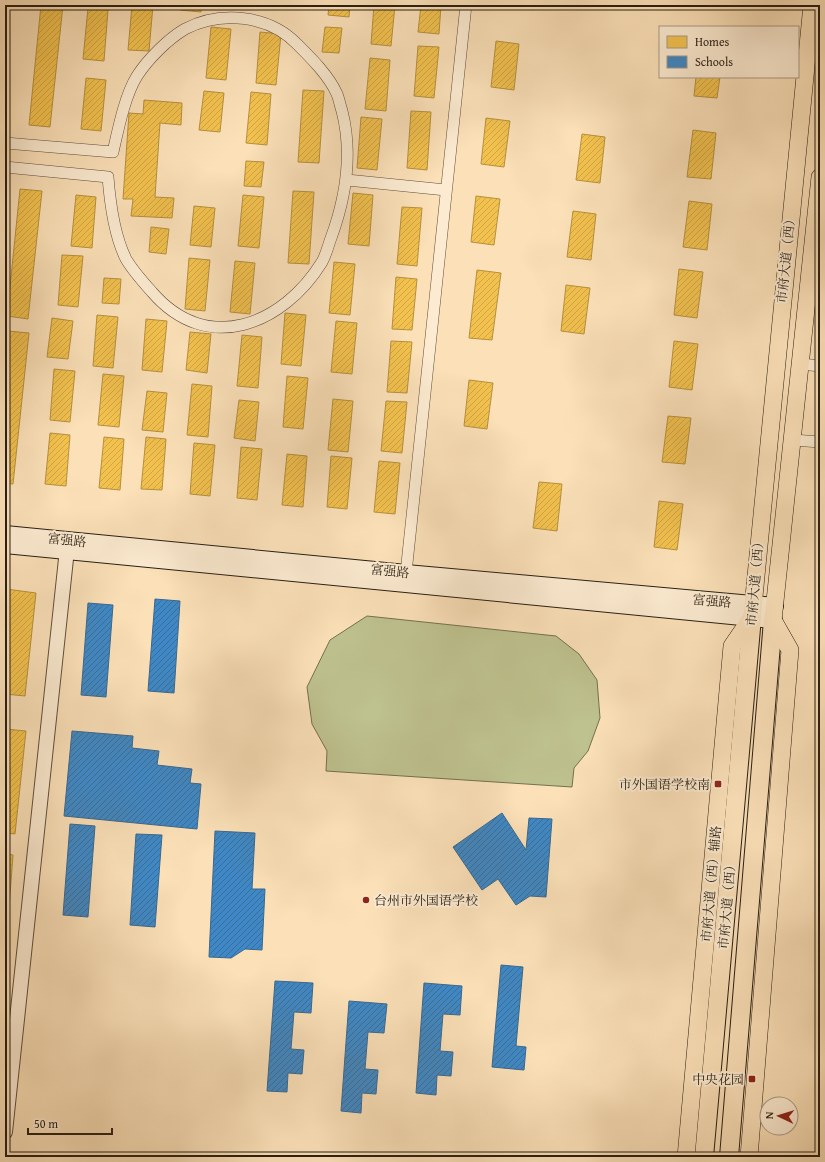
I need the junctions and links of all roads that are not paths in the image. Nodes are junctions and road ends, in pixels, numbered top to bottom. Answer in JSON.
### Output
{"nodes":[{"id":1,"x":466,"y":5,"type":"edge"},
{"id":2,"x":812,"y":5,"type":"edge"},
{"id":3,"x":5,"y":143,"type":"edge"},
{"id":4,"x":5,"y":167,"type":"edge"},
{"id":5,"x":820,"y":177,"type":"edge"},
{"id":6,"x":347,"y":180,"type":"junction"},
{"id":7,"x":446,"y":190,"type":"junction"},
{"id":8,"x":801,"y":364,"type":"junction"},
{"id":9,"x":820,"y":366,"type":"edge"},
{"id":10,"x":793,"y":440,"type":"junction"},
{"id":11,"x":820,"y":442,"type":"edge"},
{"id":12,"x":5,"y":534,"type":"edge"},
{"id":13,"x":5,"y":546,"type":"edge"},
{"id":14,"x":67,"y":546,"type":"junction"},
{"id":15,"x":406,"y":573,"type":"junction"},
{"id":16,"x":752,"y":611,"type":"junction"},
{"id":17,"x":774,"y":613,"type":"junction"},
{"id":18,"x":5,"y":1131,"type":"edge"},
{"id":19,"x":686,"y":1157,"type":"edge"},
{"id":20,"x":704,"y":1157,"type":"edge"},
{"id":21,"x":729,"y":1157,"type":"edge"},
{"id":22,"x":749,"y":1157,"type":"edge"}],
"edges":[{"from":1,"to":7,"type":"street"},
{"from":2,"to":16,"type":"main road","name":"市府大道（西）"},
{"from":3,"to":6,"type":"street"},
{"from":4,"to":6,"type":"street"},
{"from":5,"to":8,"type":"main road","name":"市府大道（西）"},
{"from":6,"to":7,"type":"street"},
{"from":7,"to":15,"type":"street"},
{"from":8,"to":9,"type":"street"},
{"from":8,"to":10,"type":"main road","name":"市府大道（西）"},
{"from":10,"to":11,"type":"street"},
{"from":10,"to":17,"type":"main road","name":"市府大道（西）"},
{"from":12,"to":14,"type":"main road","name":"富强路"},
{"from":13,"to":14,"type":"main road","name":"富强路"},
{"from":14,"to":15,"type":"main road","name":"富强路"},
{"from":14,"to":16,"type":"main road","name":"富强路"},
{"from":14,"to":18,"type":"street"},
{"from":15,"to":16,"type":"main road","name":"富强路"},
{"from":16,"to":17,"type":"main road","name":"富强路"},
{"from":16,"to":19,"type":"main road","name":"市府大道（西）辅路"},
{"from":16,"to":20,"type":"highway","name":"市府大道（西）"},
{"from":17,"to":21,"type":"highway","name":"市府大道（西）"},
{"from":17,"to":22,"type":"main road"}]}
